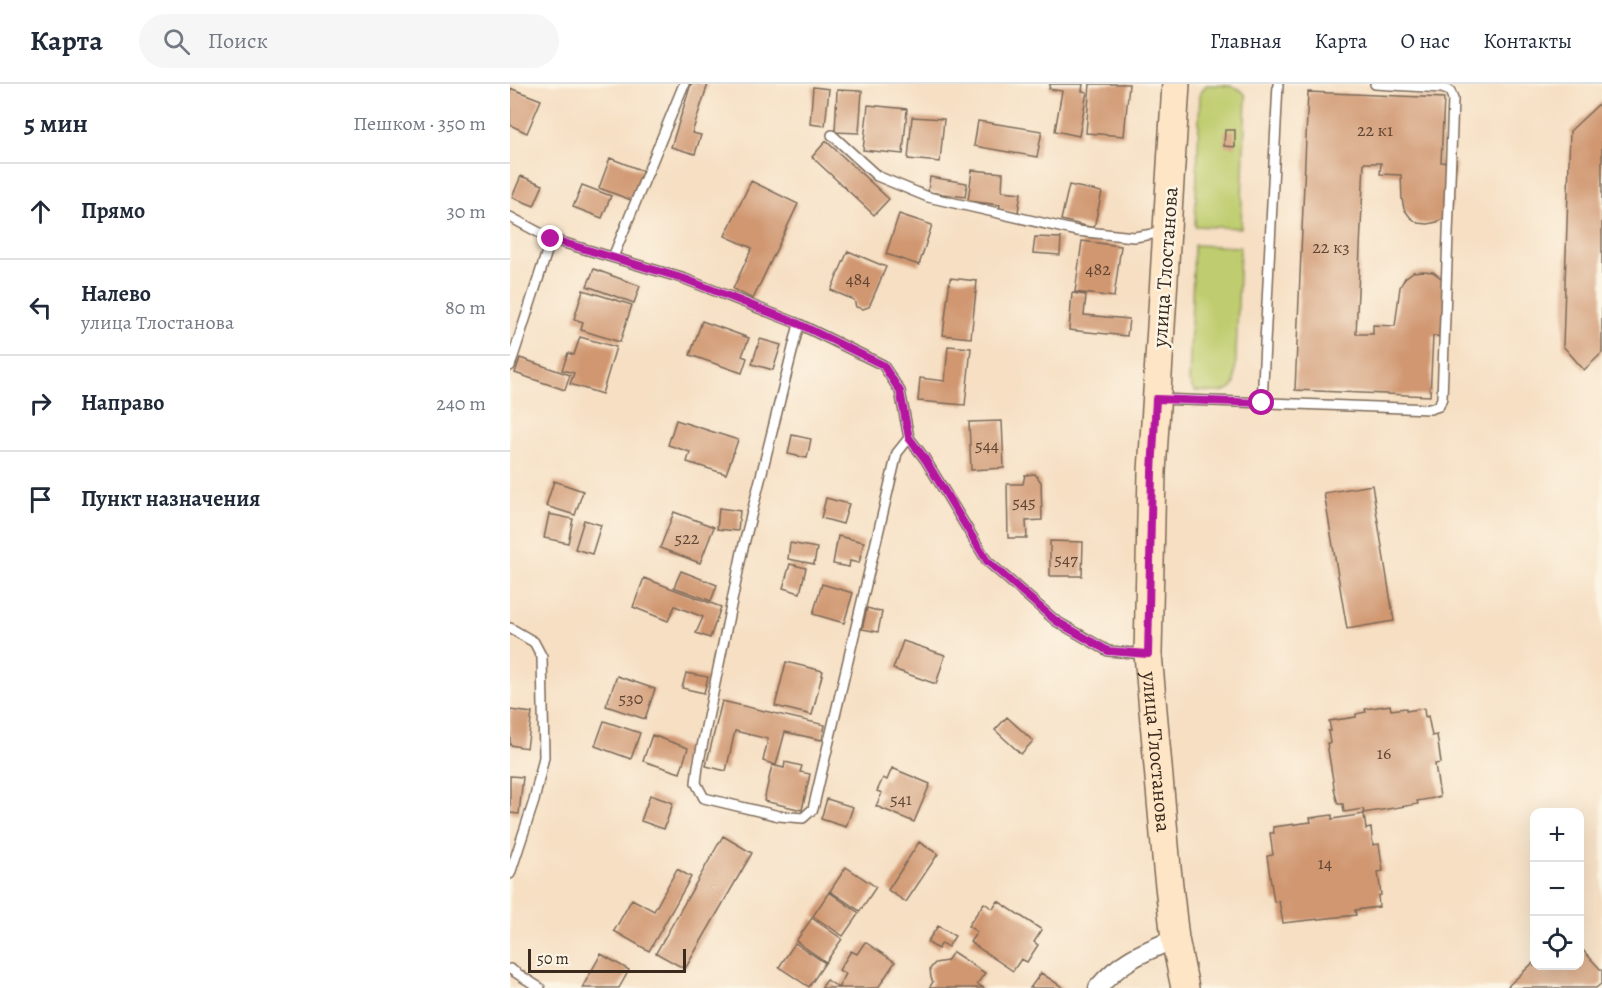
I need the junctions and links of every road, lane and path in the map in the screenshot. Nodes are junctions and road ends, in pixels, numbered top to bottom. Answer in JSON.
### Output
{"nodes":[{"id":1,"x":684,"y":84,"type":"edge"},
{"id":2,"x":1176,"y":84,"type":"edge"},
{"id":3,"x":1278,"y":84,"type":"edge"},
{"id":4,"x":1375,"y":84,"type":"edge"},
{"id":5,"x":832,"y":135,"type":"dead end"},
{"id":6,"x":510,"y":217,"type":"edge"},
{"id":7,"x":1167,"y":231,"type":"junction"},
{"id":8,"x":551,"y":239,"type":"junction"},
{"id":9,"x":613,"y":257,"type":"junction"},
{"id":10,"x":799,"y":324,"type":"junction"},
{"id":11,"x":510,"y":366,"type":"edge"},
{"id":12,"x":1156,"y":399,"type":"junction"},
{"id":13,"x":1262,"y":403,"type":"junction"},
{"id":14,"x":909,"y":438,"type":"junction"},
{"id":15,"x":510,"y":628,"type":"edge"},
{"id":16,"x":1148,"y":654,"type":"junction"},
{"id":17,"x":510,"y":874,"type":"edge"},
{"id":18,"x":1175,"y":939,"type":"junction"},
{"id":19,"x":510,"y":969,"type":"edge"},
{"id":20,"x":540,"y":988,"type":"edge"},
{"id":21,"x":1098,"y":988,"type":"edge"},
{"id":22,"x":1185,"y":988,"type":"edge"}],
"edges":[{"from":1,"to":9,"type":"lane"},
{"from":2,"to":7,"type":"main road","name":"улица Тлостанова"},
{"from":3,"to":13,"type":"lane"},
{"from":4,"to":13,"type":"lane"},
{"from":5,"to":7,"type":"lane"},
{"from":6,"to":8,"type":"lane"},
{"from":7,"to":12,"type":"main road","name":"улица Тлостанова"},
{"from":8,"to":9,"type":"lane"},
{"from":8,"to":11,"type":"lane"},
{"from":9,"to":10,"type":"lane"},
{"from":10,"to":14,"type":"lane"},
{"from":10,"to":14,"type":"lane"},
{"from":12,"to":13,"type":"lane"},
{"from":12,"to":16,"type":"main road","name":"улица Тлостанова"},
{"from":14,"to":16,"type":"lane"},
{"from":15,"to":17,"type":"lane"},
{"from":16,"to":18,"type":"main road","name":"улица Тлостанова"},
{"from":18,"to":21,"type":"street"},
{"from":18,"to":22,"type":"main road","name":"улица Тлостанова"},
{"from":19,"to":20,"type":"lane"}]}
